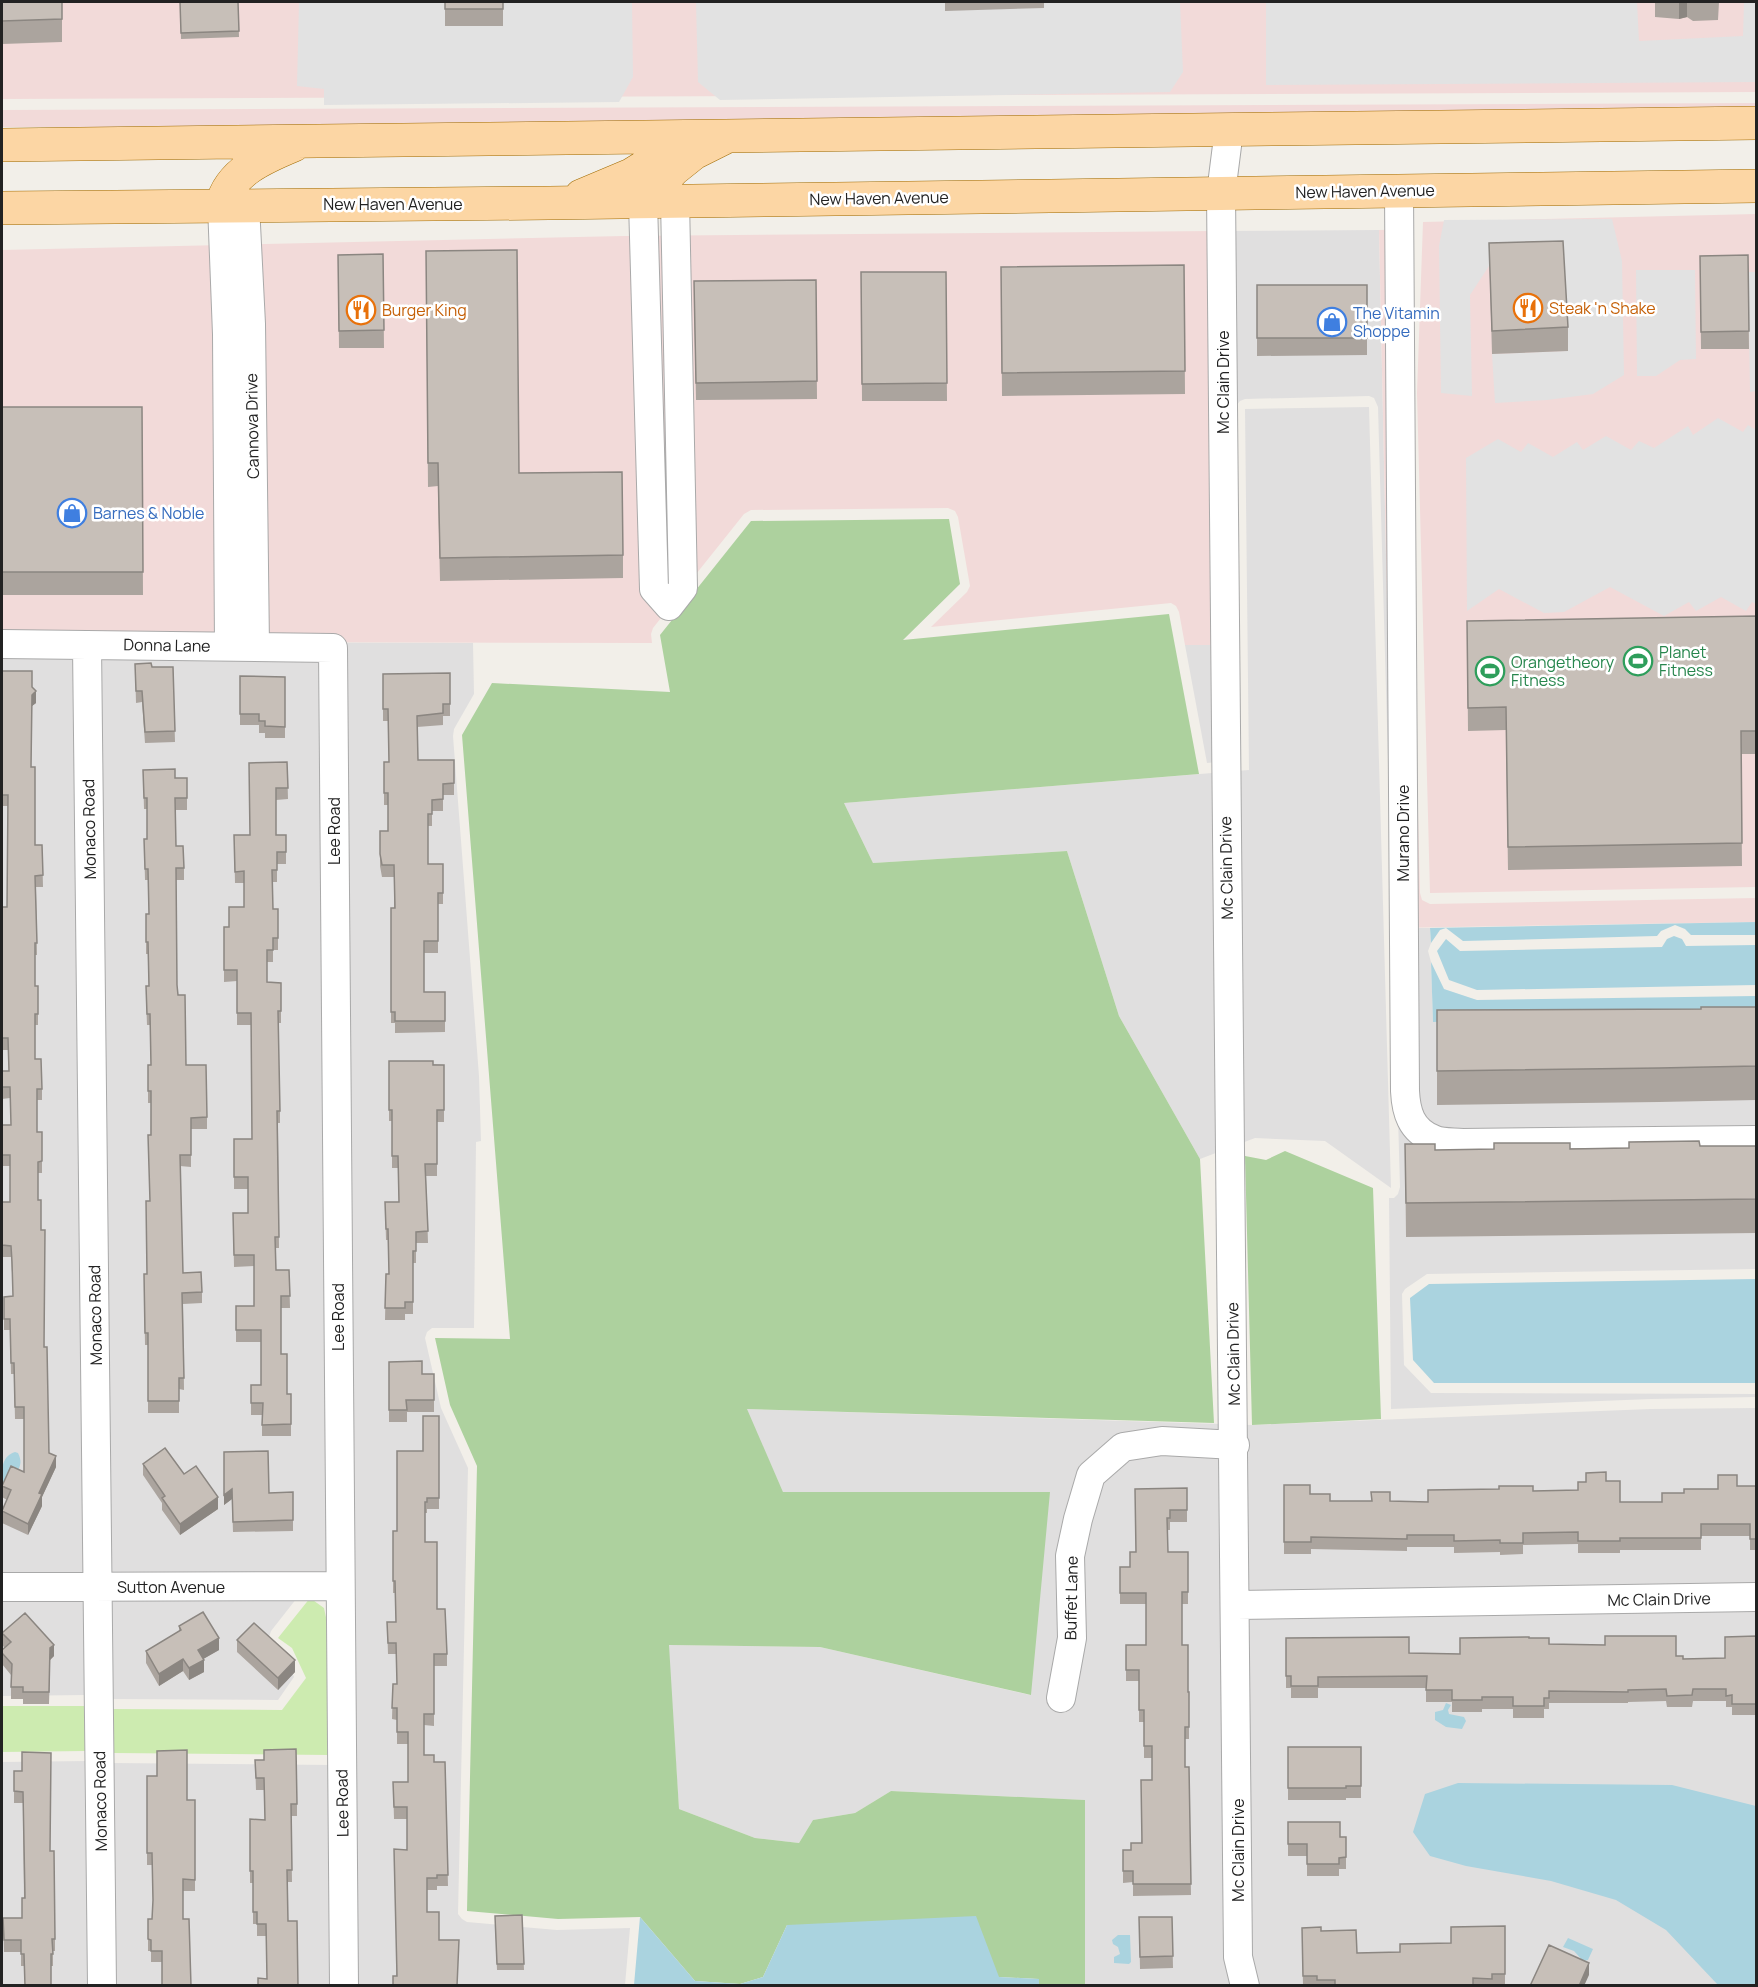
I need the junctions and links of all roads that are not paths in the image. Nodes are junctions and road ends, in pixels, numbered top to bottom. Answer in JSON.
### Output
{"nodes":[{"id":1,"x":1756,"y":123,"type":"edge"},
{"id":2,"x":1228,"y":130,"type":"junction"},
{"id":3,"x":728,"y":136,"type":"junction"},
{"id":4,"x":671,"y":137,"type":"junction"},
{"id":5,"x":304,"y":141,"type":"junction"},
{"id":6,"x":2,"y":145,"type":"edge"},
{"id":7,"x":1756,"y":186,"type":"edge"},
{"id":8,"x":1398,"y":191,"type":"junction"},
{"id":9,"x":1221,"y":193,"type":"junction"},
{"id":10,"x":659,"y":202,"type":"junction"},
{"id":11,"x":566,"y":203,"type":"junction"},
{"id":12,"x":234,"y":205,"type":"junction"},
{"id":13,"x":2,"y":208,"type":"edge"},
{"id":14,"x":2,"y":644,"type":"edge"},
{"id":15,"x":87,"y":645,"type":"junction"},
{"id":16,"x":242,"y":646,"type":"junction"},
{"id":17,"x":333,"y":648,"type":"joint"},
{"id":18,"x":1756,"y":1140,"type":"edge"},
{"id":19,"x":1234,"y":1445,"type":"junction"},
{"id":20,"x":2,"y":1587,"type":"edge"},
{"id":21,"x":98,"y":1587,"type":"junction"},
{"id":22,"x":340,"y":1587,"type":"junction"},
{"id":23,"x":1756,"y":1597,"type":"edge"},
{"id":24,"x":1237,"y":1605,"type":"junction"},
{"id":25,"x":1061,"y":1698,"type":"dead end"},
{"id":26,"x":102,"y":1986,"type":"edge"},
{"id":27,"x":344,"y":1986,"type":"edge"},
{"id":28,"x":1245,"y":1986,"type":"edge"}],
"edges":[{"from":1,"to":2,"type":"main road"},
{"from":2,"to":3,"type":"main road"},
{"from":2,"to":9,"type":"street","name":"Mc Clain Drive"},
{"from":3,"to":4,"type":"main road"},
{"from":3,"to":10,"type":"main road"},
{"from":4,"to":5,"type":"main road"},
{"from":4,"to":11,"type":"main road"},
{"from":5,"to":6,"type":"main road"},
{"from":5,"to":12,"type":"main road"},
{"from":7,"to":8,"type":"main road","name":"New Haven Avenue"},
{"from":8,"to":9,"type":"main road","name":"New Haven Avenue"},
{"from":8,"to":18,"type":"street","name":"Murano Drive"},
{"from":9,"to":10,"type":"main road","name":"New Haven Avenue"},
{"from":9,"to":19,"type":"street","name":"Mc Clain Drive"},
{"from":10,"to":10,"type":"street"},
{"from":10,"to":11,"type":"main road","name":"New Haven Avenue"},
{"from":11,"to":12,"type":"main road","name":"New Haven Avenue"},
{"from":12,"to":13,"type":"main road","name":"New Haven Avenue"},
{"from":12,"to":16,"type":"street","name":"Cannova Drive"},
{"from":14,"to":15,"type":"street","name":"Donna Lane"},
{"from":15,"to":16,"type":"street","name":"Donna Lane"},
{"from":15,"to":21,"type":"street","name":"Monaco Road"},
{"from":16,"to":17,"type":"street","name":"Donna Lane"},
{"from":17,"to":22,"type":"street","name":"Lee Road"},
{"from":19,"to":24,"type":"street","name":"Mc Clain Drive"},
{"from":19,"to":25,"type":"street","name":"Buffet Lane"},
{"from":20,"to":21,"type":"street","name":"Sutton Avenue"},
{"from":21,"to":22,"type":"street","name":"Sutton Avenue"},
{"from":21,"to":26,"type":"street","name":"Monaco Road"},
{"from":22,"to":27,"type":"street","name":"Lee Road"},
{"from":23,"to":24,"type":"street","name":"Mc Clain Drive"},
{"from":24,"to":28,"type":"street","name":"Mc Clain Drive"}]}
